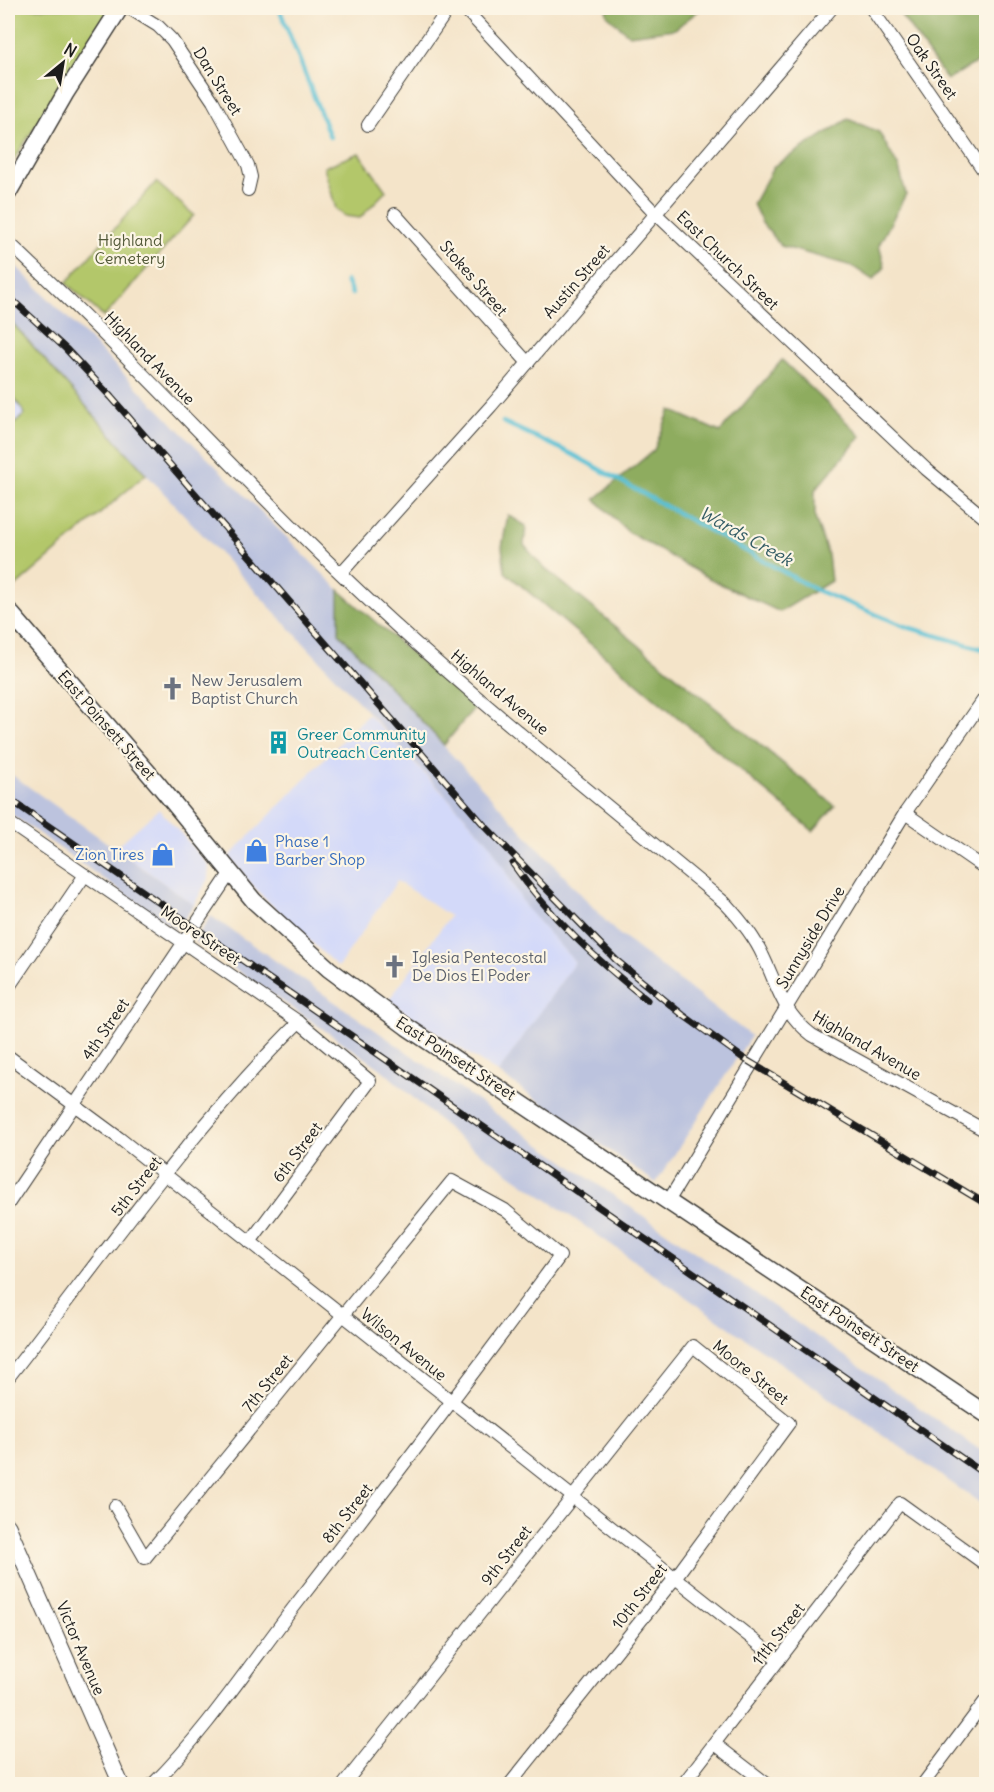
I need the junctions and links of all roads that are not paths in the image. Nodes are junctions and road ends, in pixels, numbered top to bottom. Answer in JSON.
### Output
{"nodes":[{"id":1,"x":120,"y":8,"type":"edge"},
{"id":2,"x":129,"y":8,"type":"edge"},
{"id":3,"x":449,"y":8,"type":"edge"},
{"id":4,"x":464,"y":8,"type":"edge"},
{"id":5,"x":832,"y":8,"type":"edge"},
{"id":6,"x":871,"y":8,"type":"edge"},
{"id":7,"x":368,"y":124,"type":"dead end"},
{"id":8,"x":987,"y":174,"type":"edge"},
{"id":9,"x":248,"y":190,"type":"dead end"},
{"id":10,"x":8,"y":193,"type":"edge"},
{"id":11,"x":396,"y":213,"type":"dead end"},
{"id":12,"x":655,"y":213,"type":"junction"},
{"id":13,"x":8,"y":242,"type":"edge"},
{"id":14,"x":528,"y":363,"type":"junction"},
{"id":15,"x":987,"y":519,"type":"edge"},
{"id":16,"x":341,"y":573,"type":"junction"},
{"id":17,"x":8,"y":610,"type":"edge"},
{"id":18,"x":987,"y":696,"type":"edge"},
{"id":19,"x":904,"y":813,"type":"junction"},
{"id":20,"x":8,"y":822,"type":"edge"},
{"id":21,"x":987,"y":869,"type":"edge"},
{"id":22,"x":231,"y":872,"type":"junction"},
{"id":23,"x":85,"y":875,"type":"junction"},
{"id":24,"x":183,"y":942,"type":"junction"},
{"id":25,"x":8,"y":988,"type":"edge"},
{"id":26,"x":786,"y":1010,"type":"junction"},
{"id":27,"x":299,"y":1022,"type":"junction"},
{"id":28,"x":8,"y":1056,"type":"edge"},
{"id":29,"x":370,"y":1081,"type":"joint"},
{"id":30,"x":75,"y":1104,"type":"junction"},
{"id":31,"x":987,"y":1131,"type":"edge"},
{"id":32,"x":166,"y":1175,"type":"junction"},
{"id":33,"x":669,"y":1200,"type":"junction"},
{"id":34,"x":8,"y":1204,"type":"edge"},
{"id":35,"x":250,"y":1242,"type":"junction"},
{"id":36,"x":560,"y":1256,"type":"joint"},
{"id":37,"x":343,"y":1316,"type":"junction"},
{"id":38,"x":693,"y":1346,"type":"joint"},
{"id":39,"x":8,"y":1378,"type":"edge"},
{"id":40,"x":453,"y":1404,"type":"junction"},
{"id":41,"x":987,"y":1414,"type":"edge"},
{"id":42,"x":789,"y":1423,"type":"joint"},
{"id":43,"x":572,"y":1497,"type":"junction"},
{"id":44,"x":115,"y":1506,"type":"dead end"},
{"id":45,"x":8,"y":1526,"type":"edge"},
{"id":46,"x":987,"y":1564,"type":"edge"},
{"id":47,"x":675,"y":1578,"type":"junction"},
{"id":48,"x":779,"y":1660,"type":"junction"},
{"id":49,"x":987,"y":1700,"type":"edge"},
{"id":50,"x":715,"y":1744,"type":"junction"},
{"id":51,"x":121,"y":1785,"type":"edge"},
{"id":52,"x":153,"y":1785,"type":"edge"},
{"id":53,"x":344,"y":1785,"type":"edge"},
{"id":54,"x":510,"y":1785,"type":"edge"},
{"id":55,"x":683,"y":1785,"type":"edge"},
{"id":56,"x":767,"y":1785,"type":"edge"},
{"id":57,"x":923,"y":1785,"type":"edge"}],
"edges":[{"from":1,"to":10,"type":"main road"},
{"from":2,"to":9,"type":"street","name":"Dan Street"},
{"from":3,"to":7,"type":"street"},
{"from":4,"to":12,"type":"street","name":"East Church Street"},
{"from":5,"to":12,"type":"street","name":"Austin Street"},
{"from":6,"to":8,"type":"street","name":"Oak Street"},
{"from":11,"to":14,"type":"street","name":"Stokes Street"},
{"from":12,"to":14,"type":"street","name":"Austin Street"},
{"from":12,"to":15,"type":"street","name":"East Church Street"},
{"from":13,"to":16,"type":"street","name":"Highland Avenue"},
{"from":14,"to":16,"type":"street","name":"Austin Street"},
{"from":16,"to":26,"type":"street","name":"Highland Avenue"},
{"from":17,"to":22,"type":"main road","name":"East Poinsett Street"},
{"from":18,"to":19,"type":"street","name":"Sunnyside Drive"},
{"from":19,"to":21,"type":"street"},
{"from":19,"to":26,"type":"street","name":"Sunnyside Drive"},
{"from":20,"to":23,"type":"street","name":"Moore Street"},
{"from":22,"to":24,"type":"street","name":"4th Street"},
{"from":22,"to":33,"type":"main road","name":"East Poinsett Street"},
{"from":23,"to":24,"type":"street","name":"Moore Street"},
{"from":23,"to":25,"type":"street"},
{"from":24,"to":27,"type":"street","name":"Moore Street"},
{"from":24,"to":30,"type":"street","name":"4th Street"},
{"from":26,"to":31,"type":"street","name":"Highland Avenue"},
{"from":26,"to":33,"type":"street","name":"Sunnyside Drive"},
{"from":27,"to":29,"type":"street","name":"Moore Street"},
{"from":27,"to":32,"type":"street","name":"5th Street"},
{"from":28,"to":30,"type":"street","name":"Wilson Avenue"},
{"from":29,"to":35,"type":"street","name":"6th Street"},
{"from":30,"to":32,"type":"street","name":"Wilson Avenue"},
{"from":30,"to":34,"type":"street","name":"4th Street"},
{"from":32,"to":35,"type":"street","name":"Wilson Avenue"},
{"from":32,"to":39,"type":"street","name":"5th Street"},
{"from":33,"to":41,"type":"main road","name":"East Poinsett Street"},
{"from":35,"to":37,"type":"street","name":"Wilson Avenue"},
{"from":36,"to":37,"type":"street","name":"7th Street"},
{"from":36,"to":40,"type":"street","name":"8th Street"},
{"from":37,"to":40,"type":"street","name":"Wilson Avenue"},
{"from":37,"to":44,"type":"street","name":"7th Street"},
{"from":38,"to":42,"type":"street","name":"Moore Street"},
{"from":38,"to":43,"type":"street","name":"9th Street"},
{"from":40,"to":43,"type":"street","name":"Wilson Avenue"},
{"from":40,"to":52,"type":"street","name":"8th Street"},
{"from":42,"to":47,"type":"street","name":"10th Street"},
{"from":43,"to":47,"type":"street","name":"Wilson Avenue"},
{"from":43,"to":53,"type":"street","name":"9th Street"},
{"from":45,"to":51,"type":"street","name":"Victor Avenue"},
{"from":46,"to":48,"type":"street","name":"11th Street"},
{"from":47,"to":48,"type":"street","name":"Wilson Avenue"},
{"from":47,"to":54,"type":"street","name":"10th Street"},
{"from":48,"to":50,"type":"street","name":"11th Street"},
{"from":49,"to":57,"type":"street"},
{"from":50,"to":55,"type":"street","name":"11th Street"},
{"from":50,"to":56,"type":"street"}]}
